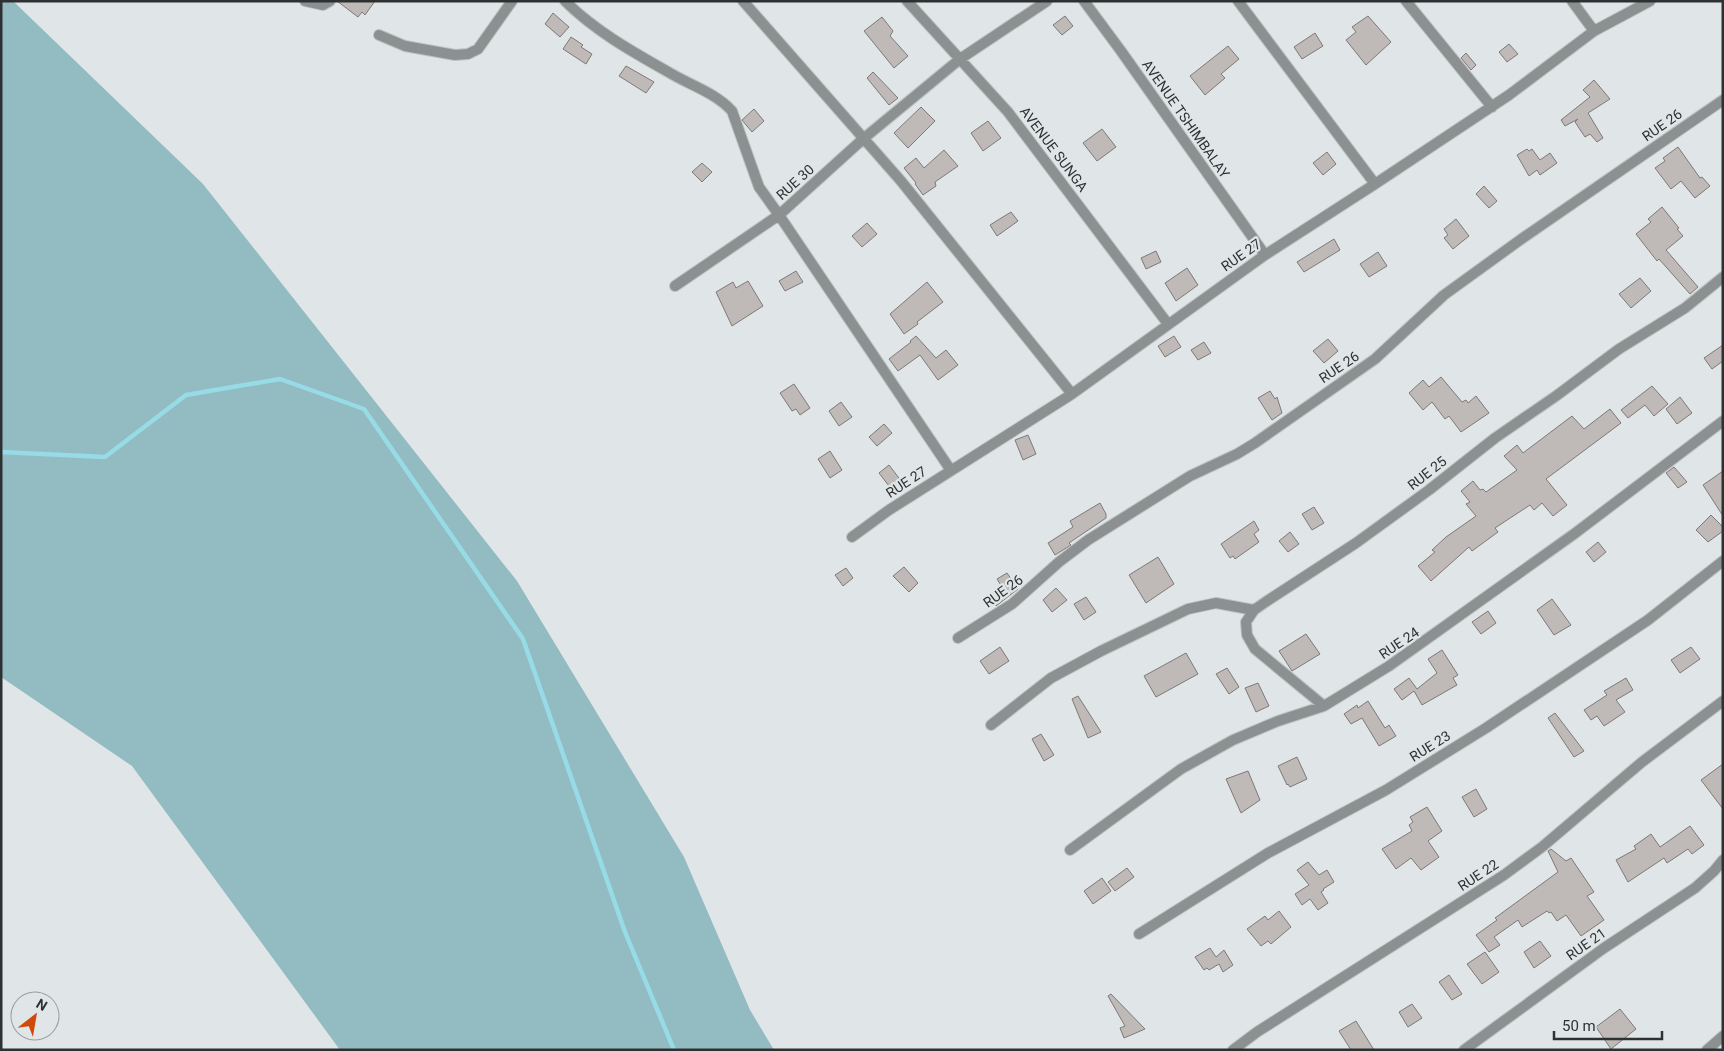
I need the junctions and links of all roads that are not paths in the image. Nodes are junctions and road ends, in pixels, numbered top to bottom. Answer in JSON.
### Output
{"nodes":[{"id":1,"x":305,"y":1,"type":"edge"},
{"id":2,"x":330,"y":1,"type":"edge"},
{"id":3,"x":512,"y":1,"type":"edge"},
{"id":4,"x":565,"y":1,"type":"edge"},
{"id":5,"x":743,"y":1,"type":"edge"},
{"id":6,"x":907,"y":1,"type":"edge"},
{"id":7,"x":1047,"y":1,"type":"edge"},
{"id":8,"x":1084,"y":1,"type":"edge"},
{"id":9,"x":1238,"y":1,"type":"edge"},
{"id":10,"x":1406,"y":1,"type":"edge"},
{"id":11,"x":1572,"y":1,"type":"edge"},
{"id":12,"x":1650,"y":1,"type":"edge"},
{"id":13,"x":1594,"y":31,"type":"junction"},
{"id":14,"x":379,"y":35,"type":"dead end"},
{"id":15,"x":960,"y":59,"type":"junction"},
{"id":16,"x":1723,"y":100,"type":"edge"},
{"id":17,"x":1492,"y":106,"type":"junction"},
{"id":18,"x":863,"y":138,"type":"junction"},
{"id":19,"x":1375,"y":184,"type":"junction"},
{"id":20,"x":779,"y":215,"type":"junction"},
{"id":21,"x":1265,"y":255,"type":"junction"},
{"id":22,"x":1723,"y":276,"type":"edge"},
{"id":23,"x":675,"y":286,"type":"dead end"},
{"id":24,"x":1168,"y":324,"type":"junction"},
{"id":25,"x":1072,"y":394,"type":"junction"},
{"id":26,"x":1723,"y":422,"type":"edge"},
{"id":27,"x":950,"y":469,"type":"junction"},
{"id":28,"x":852,"y":537,"type":"dead end"},
{"id":29,"x":1723,"y":561,"type":"edge"},
{"id":30,"x":1254,"y":610,"type":"junction"},
{"id":31,"x":958,"y":638,"type":"dead end"},
{"id":32,"x":1723,"y":701,"type":"edge"},
{"id":33,"x":1324,"y":706,"type":"junction"},
{"id":34,"x":991,"y":726,"type":"dead end"},
{"id":35,"x":1070,"y":850,"type":"dead end"},
{"id":36,"x":1723,"y":860,"type":"edge"},
{"id":37,"x":1139,"y":934,"type":"dead end"},
{"id":38,"x":1723,"y":1036,"type":"edge"},
{"id":39,"x":1233,"y":1050,"type":"edge"},
{"id":40,"x":1464,"y":1050,"type":"edge"},
{"id":41,"x":1707,"y":1050,"type":"edge"}],
"edges":[{"from":1,"to":2,"type":"street"},
{"from":3,"to":14,"type":"street"},
{"from":4,"to":20,"type":"street"},
{"from":5,"to":18,"type":"street"},
{"from":6,"to":15,"type":"street","name":"AVENUE SUNGA"},
{"from":7,"to":15,"type":"street","name":"RUE 30"},
{"from":8,"to":21,"type":"street","name":"AVENUE TSHIMBALAY"},
{"from":9,"to":19,"type":"street"},
{"from":10,"to":17,"type":"street"},
{"from":11,"to":13,"type":"street"},
{"from":12,"to":13,"type":"street","name":"RUE 27"},
{"from":13,"to":17,"type":"street","name":"RUE 27"},
{"from":15,"to":18,"type":"street","name":"RUE 30"},
{"from":15,"to":24,"type":"street","name":"AVENUE SUNGA"},
{"from":16,"to":31,"type":"street","name":"RUE 26"},
{"from":17,"to":19,"type":"street","name":"RUE 27"},
{"from":18,"to":20,"type":"street","name":"RUE 30"},
{"from":18,"to":25,"type":"street"},
{"from":19,"to":21,"type":"street","name":"RUE 27"},
{"from":20,"to":23,"type":"street"},
{"from":20,"to":27,"type":"street","name":"RUE 30"},
{"from":21,"to":24,"type":"street","name":"RUE 27"},
{"from":22,"to":30,"type":"street","name":"RUE 25"},
{"from":24,"to":25,"type":"street","name":"RUE 27"},
{"from":25,"to":27,"type":"street","name":"RUE 27"},
{"from":26,"to":33,"type":"street","name":"RUE 24"},
{"from":27,"to":28,"type":"street","name":"RUE 27"},
{"from":29,"to":37,"type":"street","name":"RUE 23"},
{"from":30,"to":33,"type":"street"},
{"from":30,"to":34,"type":"street"},
{"from":32,"to":39,"type":"street","name":"RUE 22"},
{"from":33,"to":35,"type":"street","name":"RUE 24"},
{"from":36,"to":40,"type":"street","name":"RUE 21"},
{"from":38,"to":41,"type":"street"}]}
